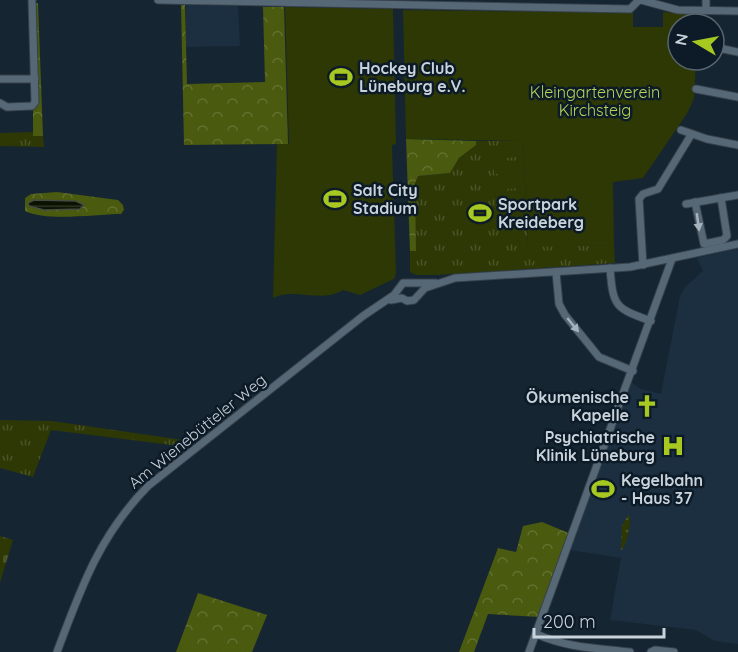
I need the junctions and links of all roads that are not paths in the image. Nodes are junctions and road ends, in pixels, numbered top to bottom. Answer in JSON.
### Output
{"nodes":[{"id":1,"x":32,"y":0,"type":"edge"},
{"id":2,"x":158,"y":0,"type":"edge"},
{"id":3,"x":640,"y":0,"type":"edge"},
{"id":4,"x":706,"y":0,"type":"edge"},
{"id":5,"x":706,"y":10,"type":"junction"},
{"id":6,"x":738,"y":11,"type":"edge"},
{"id":7,"x":0,"y":79,"type":"edge"},
{"id":8,"x":35,"y":79,"type":"junction"},
{"id":9,"x":696,"y":89,"type":"dead end"},
{"id":10,"x":738,"y":97,"type":"edge"},
{"id":11,"x":0,"y":103,"type":"edge"},
{"id":12,"x":681,"y":130,"type":"dead end"},
{"id":13,"x":691,"y":135,"type":"junction"},
{"id":14,"x":738,"y":145,"type":"edge"},
{"id":15,"x":738,"y":195,"type":"edge"},
{"id":16,"x":721,"y":198,"type":"junction"},
{"id":17,"x":695,"y":202,"type":"junction"},
{"id":18,"x":686,"y":204,"type":"dead end"},
{"id":19,"x":738,"y":244,"type":"edge"},
{"id":20,"x":672,"y":259,"type":"junction"},
{"id":21,"x":643,"y":265,"type":"junction"},
{"id":22,"x":610,"y":268,"type":"junction"},
{"id":23,"x":556,"y":272,"type":"junction"},
{"id":24,"x":418,"y":288,"type":"junction"},
{"id":25,"x":400,"y":294,"type":"junction"},
{"id":26,"x":651,"y":321,"type":"junction"},
{"id":27,"x":633,"y":371,"type":"junction"},
{"id":28,"x":536,"y":634,"type":"junction"},
{"id":29,"x":558,"y":648,"type":"edge"},
{"id":30,"x":604,"y":651,"type":"edge"},
{"id":31,"x":57,"y":652,"type":"edge"},
{"id":32,"x":530,"y":652,"type":"edge"},
{"id":33,"x":630,"y":652,"type":"edge"},
{"id":34,"x":651,"y":652,"type":"edge"},
{"id":35,"x":674,"y":652,"type":"edge"}],
"edges":[{"from":1,"to":8,"type":"street"},
{"from":2,"to":3,"type":"street"},
{"from":3,"to":5,"type":"street"},
{"from":4,"to":5,"type":"street"},
{"from":5,"to":6,"type":"street"},
{"from":7,"to":8,"type":"street"},
{"from":8,"to":11,"type":"street"},
{"from":9,"to":10,"type":"street"},
{"from":12,"to":13,"type":"street"},
{"from":13,"to":14,"type":"street"},
{"from":13,"to":21,"type":"street"},
{"from":15,"to":16,"type":"street"},
{"from":16,"to":17,"type":"street"},
{"from":17,"to":16,"type":"street","one_way":true},
{"from":17,"to":18,"type":"street"},
{"from":19,"to":20,"type":"street","name":"Am Wienebütteler Weg"},
{"from":20,"to":21,"type":"street","name":"Am Wienebütteler Weg"},
{"from":20,"to":26,"type":"street"},
{"from":21,"to":22,"type":"street","name":"Am Wienebütteler Weg"},
{"from":22,"to":23,"type":"street","name":"Am Wienebütteler Weg"},
{"from":22,"to":26,"type":"street"},
{"from":23,"to":24,"type":"street","name":"Am Wienebütteler Weg"},
{"from":23,"to":27,"type":"street","one_way":true},
{"from":24,"to":25,"type":"street","name":"Am Wienebütteler Weg"},
{"from":24,"to":25,"type":"street","name":"Am Wienebütteler Weg"},
{"from":25,"to":31,"type":"street","name":"Am Wienebütteler Weg"},
{"from":26,"to":27,"type":"street"},
{"from":27,"to":28,"type":"street"},
{"from":28,"to":29,"type":"street"},
{"from":28,"to":32,"type":"street"},
{"from":29,"to":30,"type":"street"},
{"from":30,"to":33,"type":"street"},
{"from":34,"to":35,"type":"street"}]}
